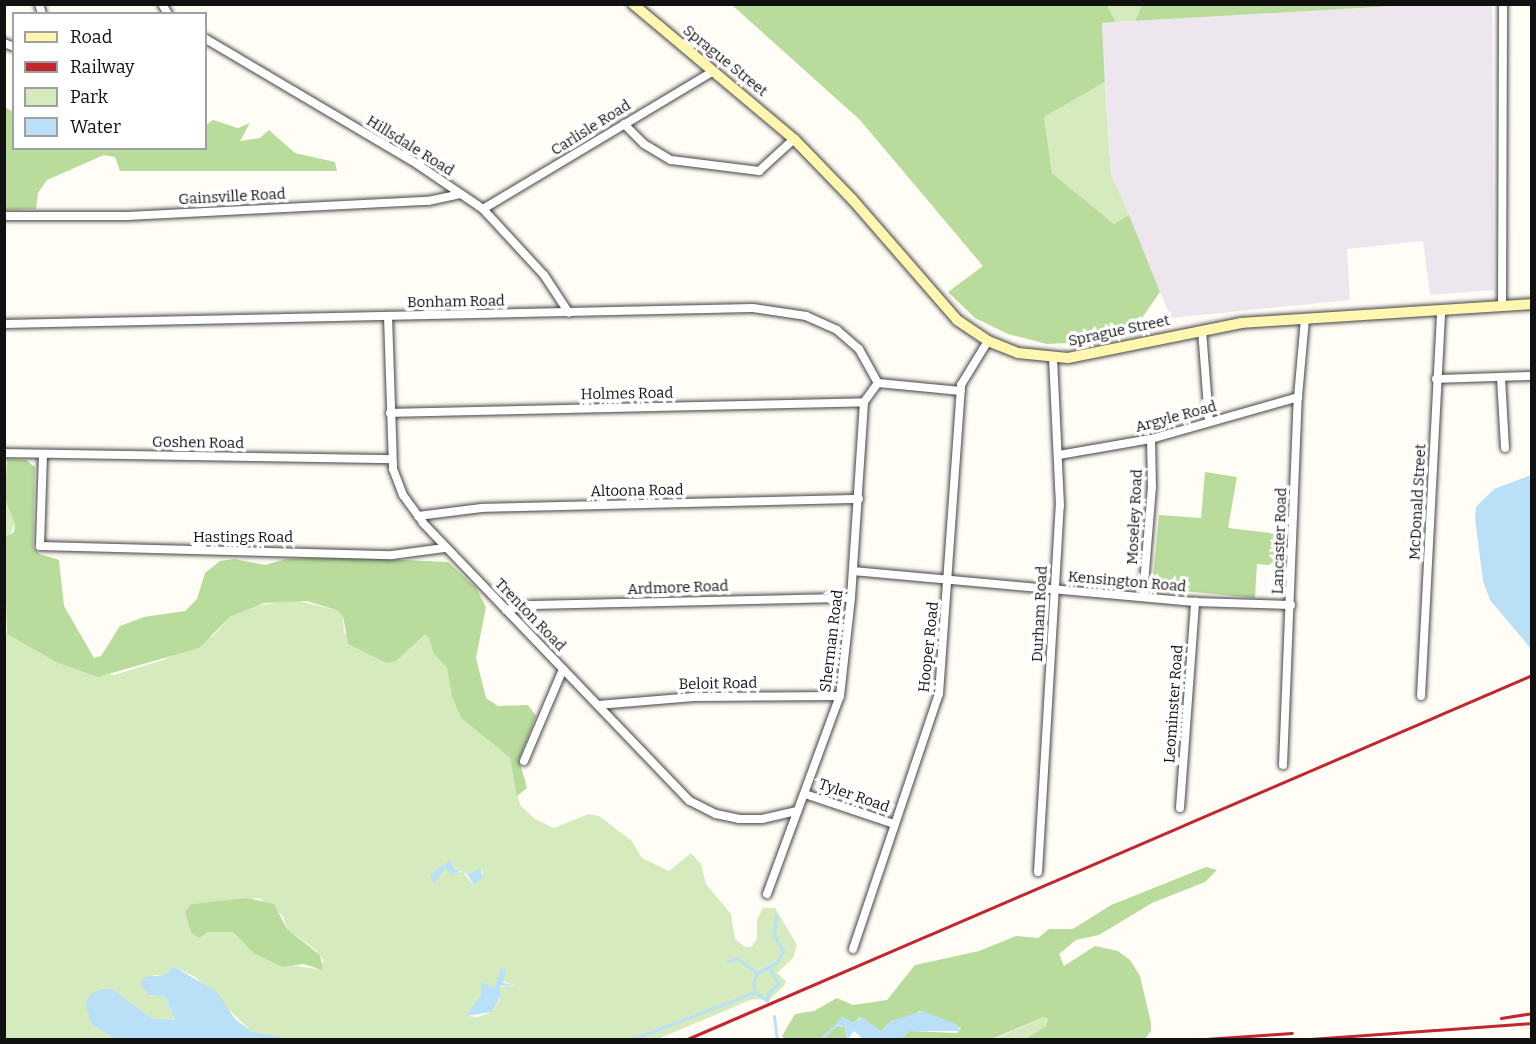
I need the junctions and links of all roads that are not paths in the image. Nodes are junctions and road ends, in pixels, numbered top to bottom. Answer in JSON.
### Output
{"nodes":[{"id":1,"x":633,"y":4,"type":"edge"},
{"id":2,"x":1503,"y":4,"type":"edge"},
{"id":3,"x":207,"y":40,"type":"edge"},
{"id":4,"x":714,"y":71,"type":"junction"},
{"id":5,"x":624,"y":124,"type":"junction"},
{"id":6,"x":794,"y":139,"type":"junction"},
{"id":7,"x":460,"y":194,"type":"junction"},
{"id":8,"x":483,"y":209,"type":"junction"},
{"id":9,"x":4,"y":216,"type":"edge"},
{"id":10,"x":1532,"y":304,"type":"edge"},
{"id":11,"x":1502,"y":306,"type":"junction"},
{"id":12,"x":1441,"y":310,"type":"junction"},
{"id":13,"x":569,"y":313,"type":"junction"},
{"id":14,"x":388,"y":316,"type":"junction"},
{"id":15,"x":1305,"y":318,"type":"junction"},
{"id":16,"x":4,"y":324,"type":"edge"},
{"id":17,"x":1202,"y":330,"type":"junction"},
{"id":18,"x":988,"y":341,"type":"junction"},
{"id":19,"x":1053,"y":358,"type":"junction"},
{"id":20,"x":1532,"y":376,"type":"edge"},
{"id":21,"x":1501,"y":378,"type":"junction"},
{"id":22,"x":1436,"y":379,"type":"junction"},
{"id":23,"x":878,"y":383,"type":"junction"},
{"id":24,"x":961,"y":391,"type":"junction"},
{"id":25,"x":1298,"y":397,"type":"junction"},
{"id":26,"x":864,"y":402,"type":"junction"},
{"id":27,"x":390,"y":413,"type":"junction"},
{"id":28,"x":1209,"y":422,"type":"junction"},
{"id":29,"x":1151,"y":439,"type":"junction"},
{"id":30,"x":1505,"y":448,"type":"dead end"},
{"id":31,"x":4,"y":453,"type":"edge"},
{"id":32,"x":43,"y":454,"type":"junction"},
{"id":33,"x":1059,"y":455,"type":"junction"},
{"id":34,"x":392,"y":459,"type":"junction"},
{"id":35,"x":858,"y":500,"type":"junction"},
{"id":36,"x":418,"y":516,"type":"junction"},
{"id":37,"x":446,"y":548,"type":"junction"},
{"id":38,"x":853,"y":571,"type":"junction"},
{"id":39,"x":950,"y":580,"type":"junction"},
{"id":40,"x":1055,"y":589,"type":"junction"},
{"id":41,"x":1143,"y":596,"type":"junction"},
{"id":42,"x":851,"y":598,"type":"junction"},
{"id":43,"x":1195,"y":602,"type":"junction"},
{"id":44,"x":1291,"y":605,"type":"junction"},
{"id":45,"x":506,"y":610,"type":"junction"},
{"id":46,"x":563,"y":669,"type":"junction"},
{"id":47,"x":840,"y":696,"type":"junction"},
{"id":48,"x":1421,"y":696,"type":"dead end"},
{"id":49,"x":598,"y":705,"type":"junction"},
{"id":50,"x":524,"y":761,"type":"dead end"},
{"id":51,"x":1283,"y":765,"type":"dead end"},
{"id":52,"x":805,"y":794,"type":"junction"},
{"id":53,"x":1180,"y":808,"type":"dead end"},
{"id":54,"x":797,"y":811,"type":"junction"},
{"id":55,"x":894,"y":824,"type":"junction"},
{"id":56,"x":1038,"y":872,"type":"dead end"},
{"id":57,"x":767,"y":894,"type":"dead end"},
{"id":58,"x":853,"y":950,"type":"dead end"}],
"edges":[{"from":1,"to":4,"type":"main road","name":"Sprague Street"},
{"from":2,"to":11,"type":"street"},
{"from":3,"to":7,"type":"street","name":"Hillsdale Road"},
{"from":4,"to":5,"type":"street","name":"Carlisle Road"},
{"from":4,"to":6,"type":"main road","name":"Sprague Street"},
{"from":5,"to":6,"type":"street"},
{"from":5,"to":8,"type":"street","name":"Carlisle Road"},
{"from":6,"to":18,"type":"main road","name":"Sprague Street"},
{"from":7,"to":8,"type":"street","name":"Hillsdale Road"},
{"from":7,"to":9,"type":"street","name":"Gainsville Road"},
{"from":8,"to":13,"type":"street","name":"Hillsdale Road"},
{"from":10,"to":11,"type":"main road","name":"Sprague Street"},
{"from":11,"to":12,"type":"main road","name":"Sprague Street"},
{"from":12,"to":15,"type":"main road","name":"Sprague Street"},
{"from":12,"to":22,"type":"street","name":"McDonald Street"},
{"from":13,"to":14,"type":"street","name":"Bonham Road"},
{"from":13,"to":23,"type":"street","name":"Bonham Road"},
{"from":14,"to":16,"type":"street","name":"Bonham Road"},
{"from":14,"to":27,"type":"street","name":"Trenton Road"},
{"from":15,"to":17,"type":"main road","name":"Sprague Street"},
{"from":15,"to":25,"type":"street","name":"Lancaster Road"},
{"from":17,"to":19,"type":"main road","name":"Sprague Street"},
{"from":17,"to":28,"type":"street"},
{"from":18,"to":19,"type":"main road","name":"Sprague Street"},
{"from":18,"to":24,"type":"street","name":"Hooper Road"},
{"from":19,"to":33,"type":"street","name":"Durham Road"},
{"from":20,"to":21,"type":"street"},
{"from":21,"to":22,"type":"street"},
{"from":21,"to":30,"type":"street"},
{"from":22,"to":48,"type":"street","name":"McDonald Street"},
{"from":23,"to":24,"type":"street"},
{"from":23,"to":26,"type":"street"},
{"from":24,"to":39,"type":"street","name":"Hooper Road"},
{"from":25,"to":28,"type":"street","name":"Argyle Road"},
{"from":25,"to":44,"type":"street","name":"Lancaster Road"},
{"from":26,"to":27,"type":"street","name":"Holmes Road"},
{"from":26,"to":35,"type":"street","name":"Sherman Road"},
{"from":27,"to":34,"type":"street","name":"Trenton Road"},
{"from":28,"to":29,"type":"street","name":"Argyle Road"},
{"from":29,"to":33,"type":"street","name":"Argyle Road"},
{"from":29,"to":41,"type":"street","name":"Moseley Road"},
{"from":31,"to":32,"type":"street","name":"Goshen Road"},
{"from":32,"to":34,"type":"street","name":"Goshen Road"},
{"from":32,"to":37,"type":"street","name":"Hastings Road"},
{"from":33,"to":40,"type":"street","name":"Durham Road"},
{"from":34,"to":36,"type":"street","name":"Trenton Road"},
{"from":35,"to":36,"type":"street","name":"Altoona Road"},
{"from":35,"to":38,"type":"street","name":"Sherman Road"},
{"from":36,"to":37,"type":"street","name":"Trenton Road"},
{"from":37,"to":45,"type":"street","name":"Trenton Road"},
{"from":38,"to":39,"type":"street","name":"Kensington Road"},
{"from":38,"to":42,"type":"street","name":"Sherman Road"},
{"from":39,"to":40,"type":"street","name":"Kensington Road"},
{"from":39,"to":55,"type":"street","name":"Hooper Road"},
{"from":40,"to":41,"type":"street","name":"Kensington Road"},
{"from":40,"to":56,"type":"street","name":"Durham Road"},
{"from":41,"to":43,"type":"street","name":"Kensington Road"},
{"from":42,"to":45,"type":"street","name":"Ardmore Road"},
{"from":42,"to":47,"type":"street","name":"Sherman Road"},
{"from":43,"to":44,"type":"street","name":"Kensington Road"},
{"from":43,"to":53,"type":"street","name":"Leominster Road"},
{"from":44,"to":51,"type":"street","name":"Lancaster Road"},
{"from":45,"to":46,"type":"street","name":"Trenton Road"},
{"from":46,"to":49,"type":"street","name":"Trenton Road"},
{"from":46,"to":50,"type":"street"},
{"from":47,"to":49,"type":"street","name":"Beloit Road"},
{"from":47,"to":52,"type":"street","name":"Sherman Road"},
{"from":49,"to":54,"type":"street","name":"Trenton Road"},
{"from":52,"to":54,"type":"street","name":"Sherman Road"},
{"from":52,"to":55,"type":"street","name":"Tyler Road"},
{"from":54,"to":57,"type":"street","name":"Sherman Road"},
{"from":55,"to":58,"type":"street","name":"Hooper Road"}]}
